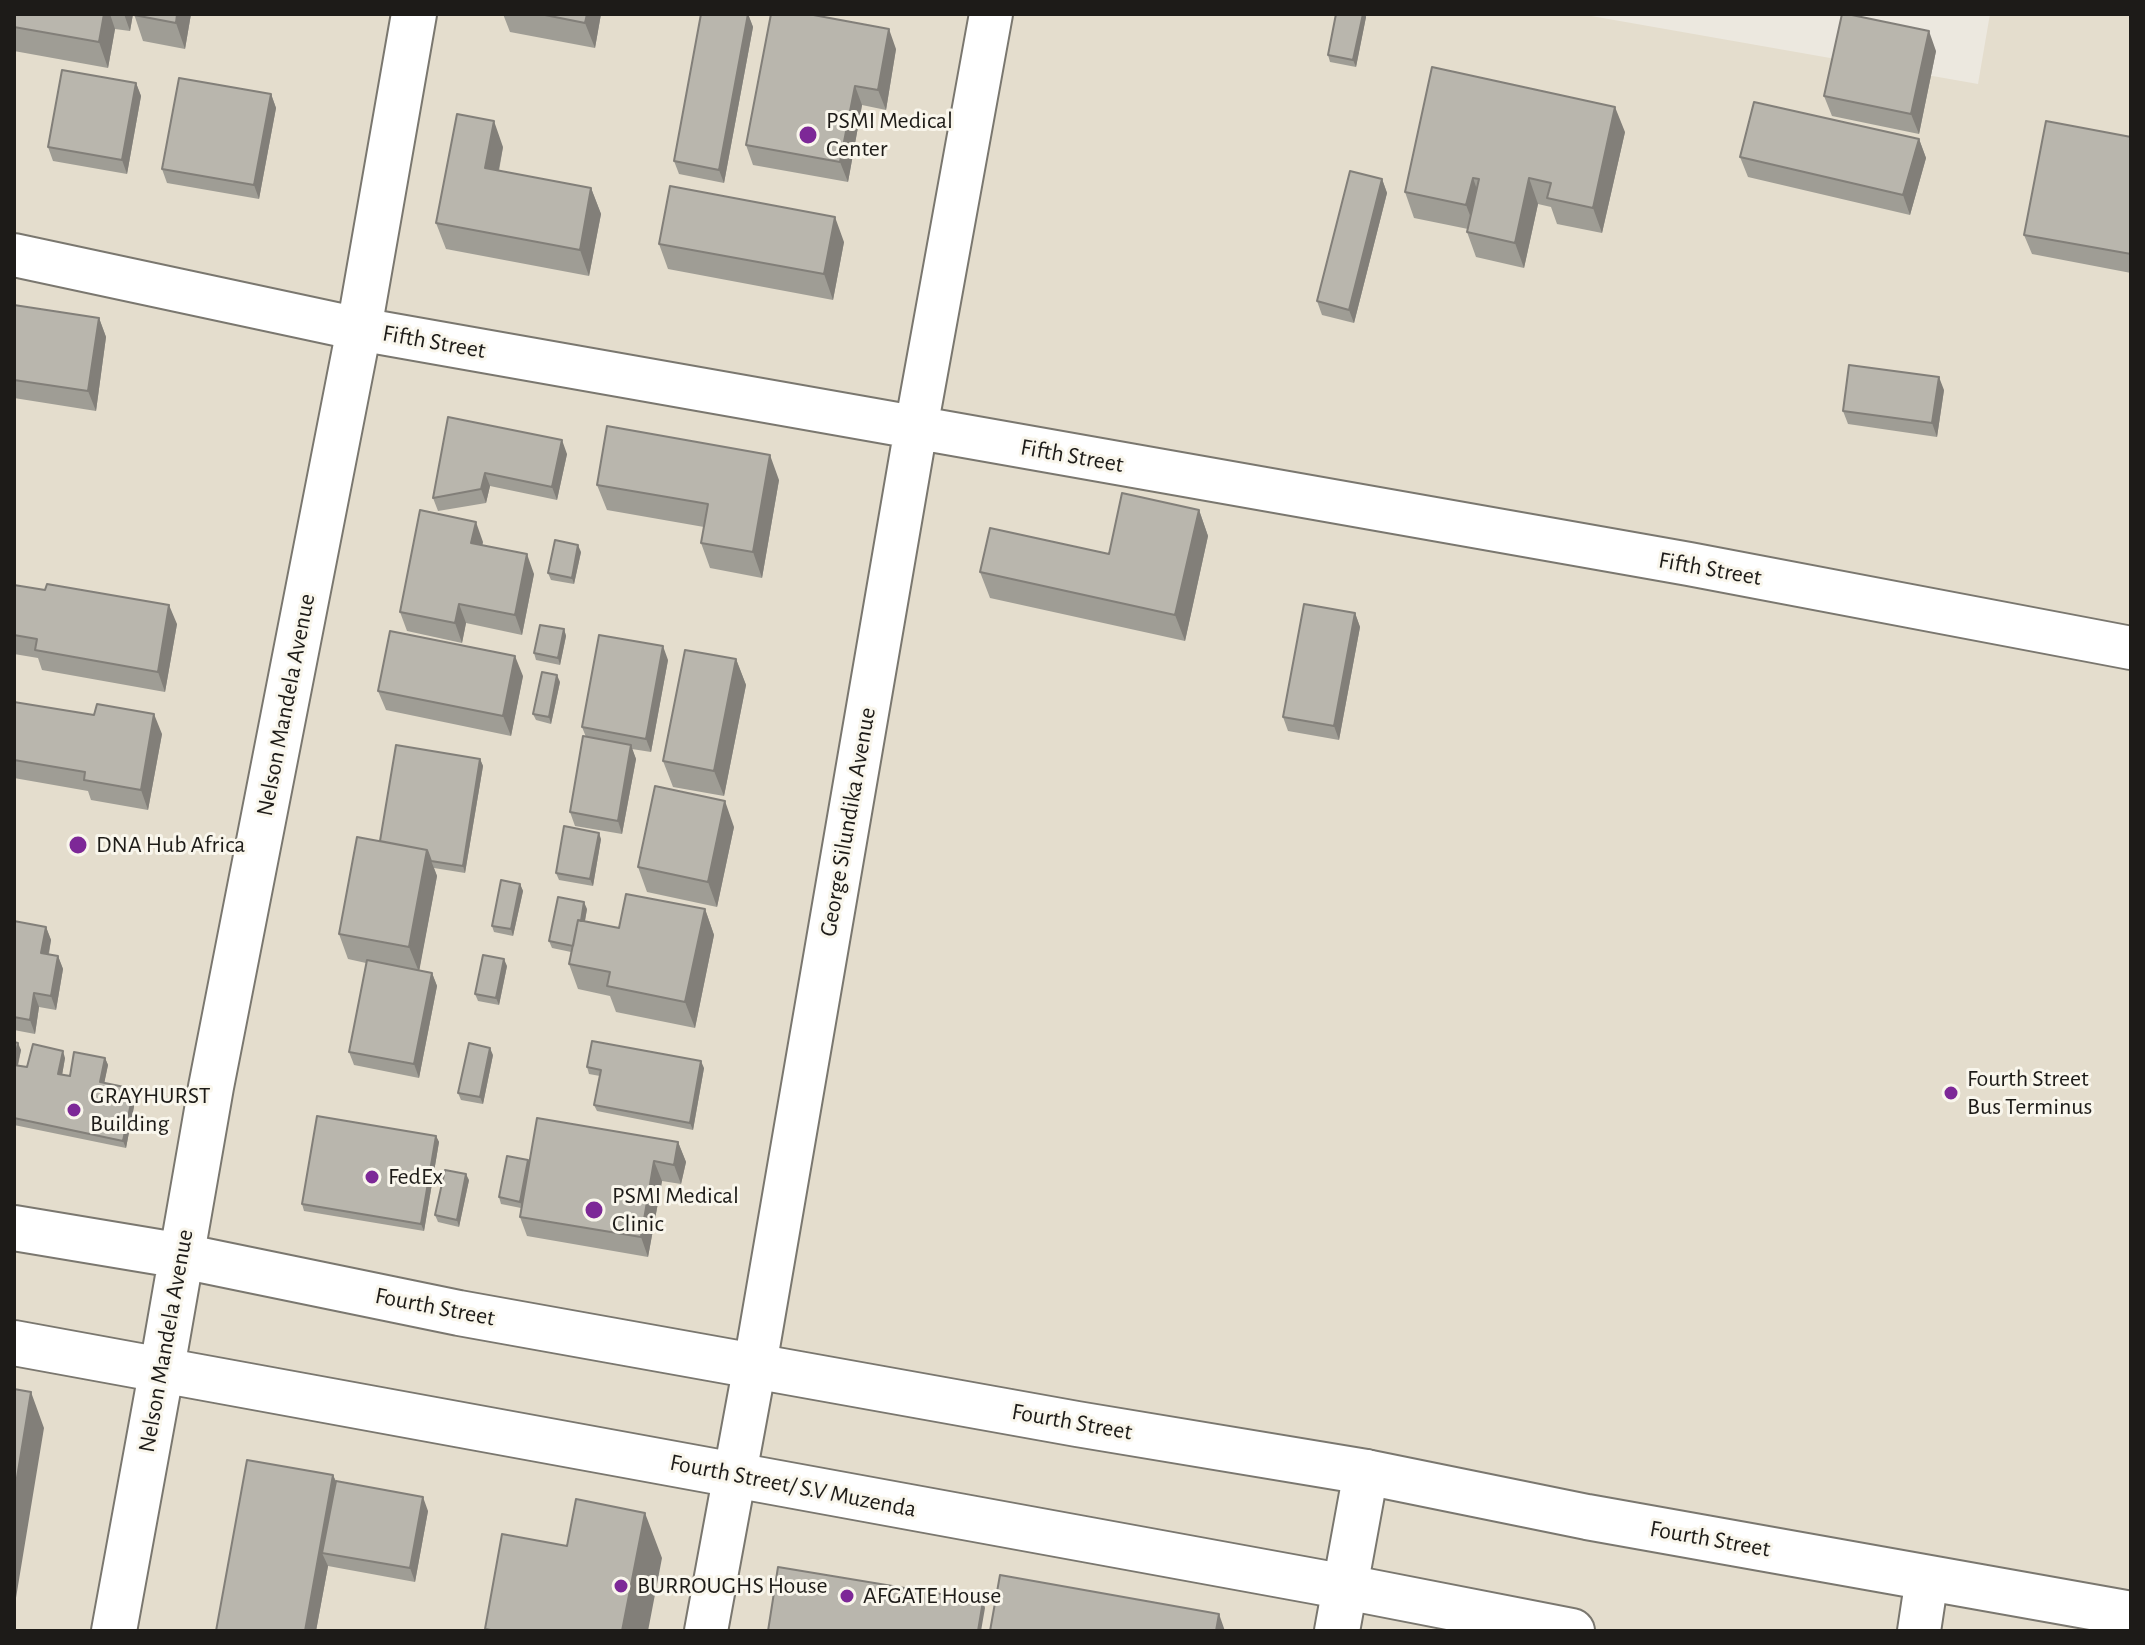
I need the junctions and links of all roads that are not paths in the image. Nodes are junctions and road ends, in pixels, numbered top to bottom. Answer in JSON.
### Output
{"nodes":[{"id":1,"x":414,"y":14,"type":"edge"},
{"id":2,"x":991,"y":14,"type":"edge"},
{"id":3,"x":14,"y":255,"type":"edge"},
{"id":4,"x":359,"y":329,"type":"junction"},
{"id":5,"x":916,"y":428,"type":"junction"},
{"id":6,"x":2131,"y":648,"type":"edge"},
{"id":7,"x":14,"y":1228,"type":"edge"},
{"id":8,"x":182,"y":1256,"type":"junction"},
{"id":9,"x":14,"y":1343,"type":"edge"},
{"id":10,"x":755,"y":1365,"type":"junction"},
{"id":11,"x":162,"y":1368,"type":"junction"},
{"id":12,"x":1366,"y":1472,"type":"junction"},
{"id":13,"x":734,"y":1476,"type":"junction"},
{"id":14,"x":1927,"y":1578,"type":"junction"},
{"id":15,"x":1346,"y":1587,"type":"junction"},
{"id":16,"x":2131,"y":1614,"type":"edge"},
{"id":17,"x":114,"y":1631,"type":"edge"},
{"id":18,"x":706,"y":1631,"type":"edge"},
{"id":19,"x":1337,"y":1631,"type":"edge"},
{"id":20,"x":1572,"y":1631,"type":"edge"},
{"id":21,"x":1919,"y":1631,"type":"edge"}],
"edges":[{"from":1,"to":4,"type":"main road","name":"Nelson Mandela Avenue"},
{"from":2,"to":5,"type":"street","name":"George Silundika Avenue"},
{"from":3,"to":4,"type":"street","name":"Fifth Street"},
{"from":4,"to":5,"type":"street","name":"Fifth Street"},
{"from":4,"to":8,"type":"main road","name":"Nelson Mandela Avenue"},
{"from":5,"to":6,"type":"street","name":"Fifth Street"},
{"from":5,"to":10,"type":"street","name":"George Silundika Avenue"},
{"from":7,"to":8,"type":"main road","name":"Fourth Street"},
{"from":8,"to":10,"type":"main road","name":"Fourth Street"},
{"from":8,"to":11,"type":"main road","name":"Nelson Mandela Avenue"},
{"from":9,"to":11,"type":"main road","name":"Fourth Street/ S.V Muzenda"},
{"from":10,"to":12,"type":"main road","name":"Fourth Street"},
{"from":10,"to":13,"type":"street","name":"George Silundika Avenue"},
{"from":11,"to":13,"type":"main road","name":"Fourth Street/ S.V Muzenda"},
{"from":11,"to":17,"type":"main road","name":"Nelson Mandela Avenue"},
{"from":12,"to":14,"type":"main road","name":"Fourth Street"},
{"from":12,"to":15,"type":"main road"},
{"from":13,"to":15,"type":"main road","name":"Fourth Street/ S.V Muzenda"},
{"from":13,"to":18,"type":"street","name":"George Silundika Avenue"},
{"from":14,"to":16,"type":"main road","name":"Fourth Street"},
{"from":14,"to":21,"type":"street"},
{"from":15,"to":19,"type":"main road"},
{"from":15,"to":20,"type":"main road","name":"Fourth Street/ S.V Muzenda"}]}
